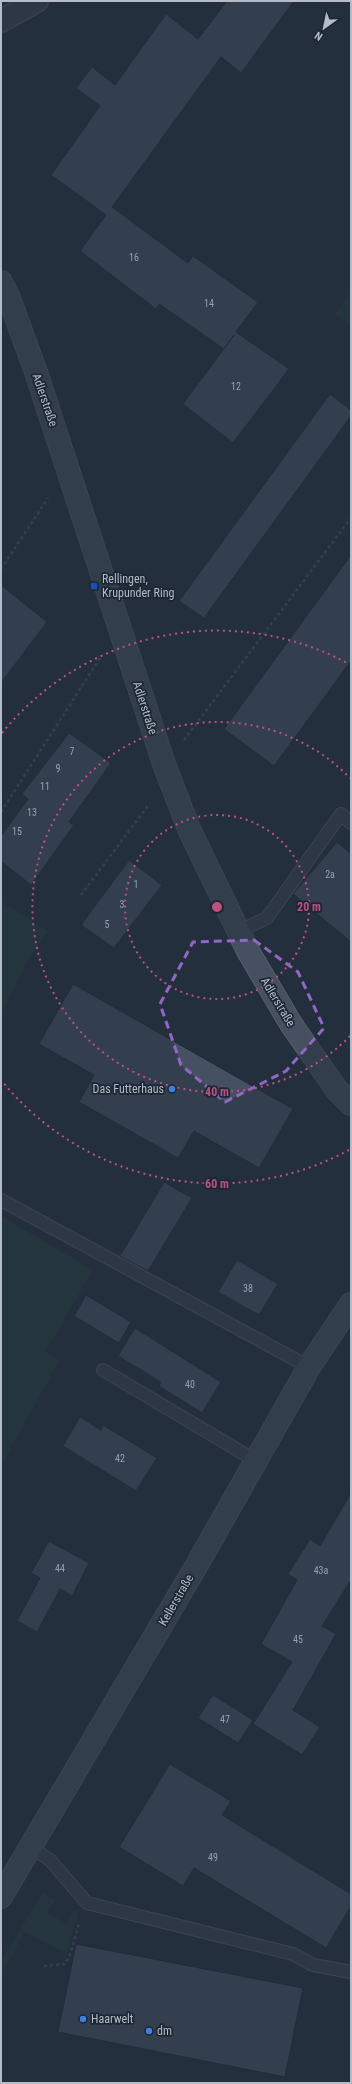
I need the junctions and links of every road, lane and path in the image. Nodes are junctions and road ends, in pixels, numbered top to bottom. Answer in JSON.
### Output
{"nodes":[{"id":1,"x":37,"y":1,"type":"edge"},
{"id":2,"x":1,"y":21,"type":"edge"},
{"id":3,"x":4,"y":294,"type":"edge"},
{"id":4,"x":52,"y":492,"type":"dead end"},
{"id":5,"x":351,"y":518,"type":"edge"},
{"id":6,"x":1,"y":570,"type":"edge"},
{"id":7,"x":101,"y":658,"type":"dead end"},
{"id":8,"x":183,"y":742,"type":"dead end"},
{"id":9,"x":152,"y":801,"type":"dead end"},
{"id":10,"x":1,"y":812,"type":"edge"},
{"id":11,"x":351,"y":823,"type":"edge"},
{"id":12,"x":81,"y":895,"type":"dead end"},
{"id":13,"x":239,"y":932,"type":"junction"},
{"id":14,"x":351,"y":1104,"type":"edge"},
{"id":15,"x":1,"y":1200,"type":"edge"},
{"id":16,"x":351,"y":1304,"type":"edge"},
{"id":17,"x":308,"y":1367,"type":"junction"},
{"id":18,"x":103,"y":1370,"type":"dead end"},
{"id":19,"x":256,"y":1461,"type":"junction"},
{"id":20,"x":31,"y":1847,"type":"junction"},
{"id":21,"x":1,"y":1897,"type":"edge"},
{"id":22,"x":87,"y":1903,"type":"junction"},
{"id":23,"x":44,"y":1966,"type":"dead end"},
{"id":24,"x":351,"y":1972,"type":"edge"}],
"edges":[{"from":1,"to":2,"type":"street"},
{"from":3,"to":13,"type":"street","name":"Adlerstraße"},
{"from":4,"to":6,"type":"path"},
{"from":5,"to":8,"type":"path"},
{"from":7,"to":10,"type":"path"},
{"from":9,"to":12,"type":"path"},
{"from":11,"to":13,"type":"lane"},
{"from":13,"to":14,"type":"street","name":"Adlerstraße"},
{"from":15,"to":17,"type":"lane"},
{"from":16,"to":17,"type":"street","name":"Kellerstraße"},
{"from":17,"to":19,"type":"street","name":"Kellerstraße"},
{"from":18,"to":19,"type":"lane"},
{"from":19,"to":20,"type":"street","name":"Kellerstraße"},
{"from":20,"to":21,"type":"street","name":"Kellerstraße"},
{"from":20,"to":22,"type":"lane"},
{"from":22,"to":23,"type":"path"},
{"from":22,"to":24,"type":"lane"}]}
